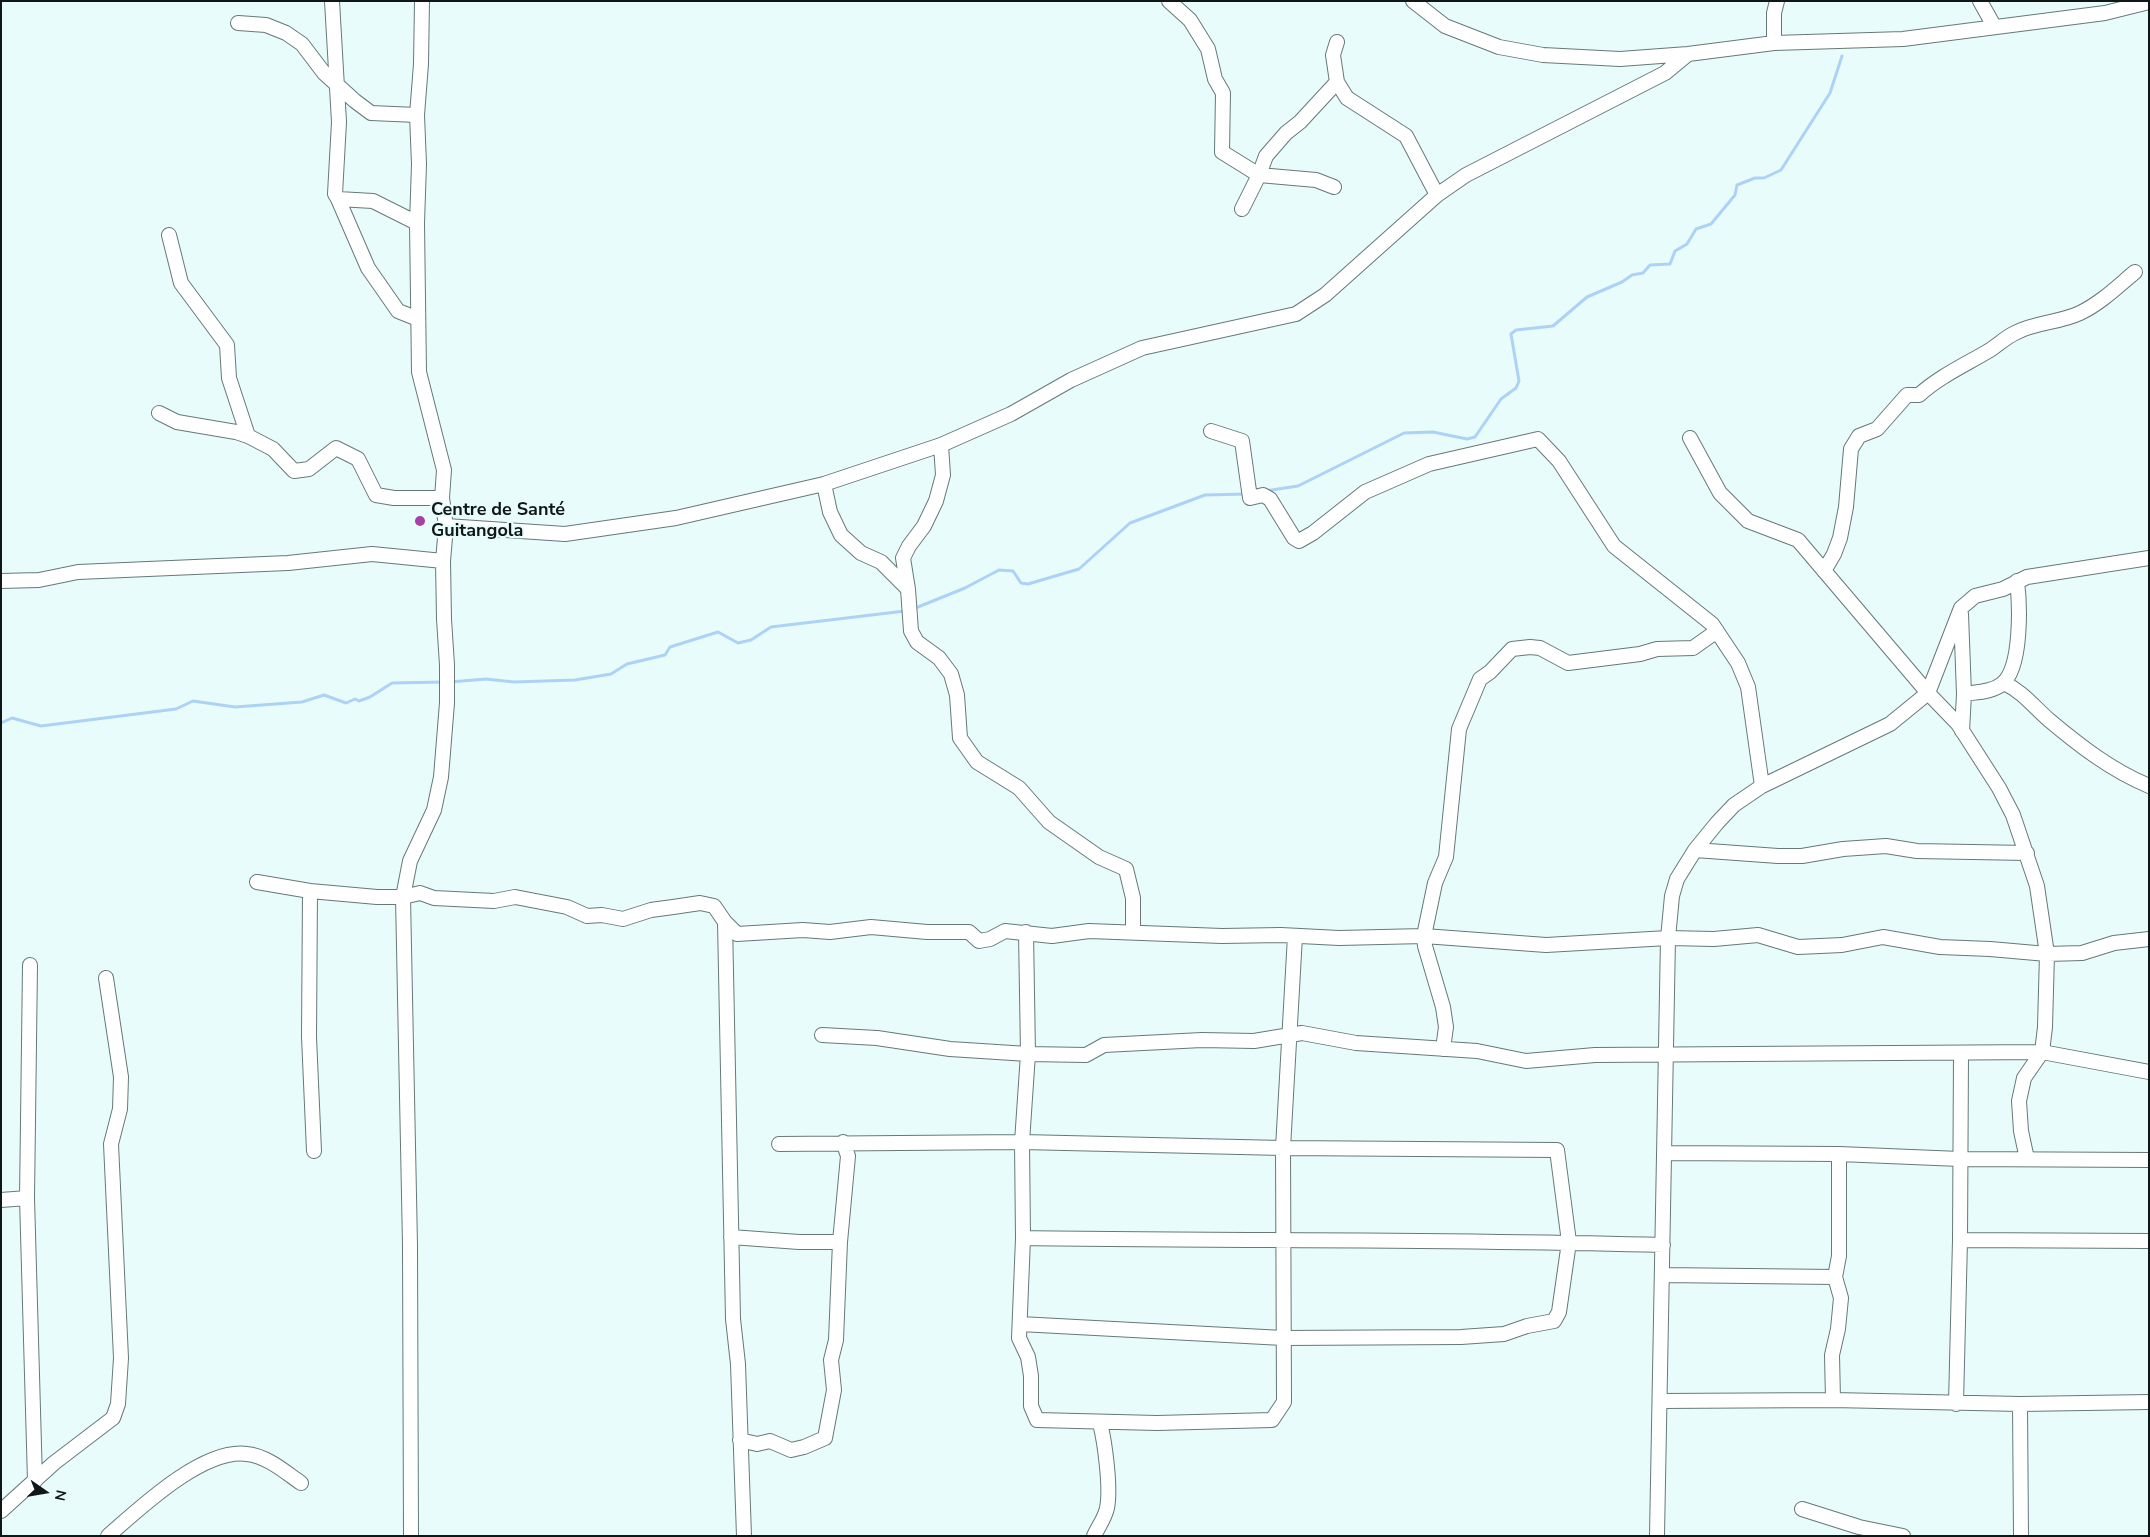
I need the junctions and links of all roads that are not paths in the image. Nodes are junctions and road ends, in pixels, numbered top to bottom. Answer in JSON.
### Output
{"nodes":[{"id":1,"x":332,"y":1,"type":"edge"},
{"id":2,"x":422,"y":1,"type":"edge"},
{"id":3,"x":1169,"y":1,"type":"edge"},
{"id":4,"x":1413,"y":1,"type":"edge"},
{"id":5,"x":1777,"y":1,"type":"edge"},
{"id":6,"x":1980,"y":1,"type":"edge"},
{"id":7,"x":2149,"y":2,"type":"edge"},
{"id":8,"x":238,"y":23,"type":"dead end"},
{"id":9,"x":1994,"y":26,"type":"junction"},
{"id":10,"x":1337,"y":42,"type":"dead end"},
{"id":11,"x":1774,"y":43,"type":"junction"},
{"id":12,"x":1688,"y":54,"type":"junction"},
{"id":13,"x":1336,"y":82,"type":"junction"},
{"id":14,"x":337,"y":84,"type":"junction"},
{"id":15,"x":417,"y":114,"type":"junction"},
{"id":16,"x":1259,"y":175,"type":"junction"},
{"id":17,"x":1334,"y":187,"type":"dead end"},
{"id":18,"x":1437,"y":195,"type":"junction"},
{"id":19,"x":338,"y":200,"type":"junction"},
{"id":20,"x":1242,"y":209,"type":"dead end"},
{"id":21,"x":417,"y":223,"type":"junction"},
{"id":22,"x":169,"y":235,"type":"dead end"},
{"id":23,"x":2136,"y":272,"type":"dead end"},
{"id":24,"x":418,"y":319,"type":"junction"},
{"id":25,"x":159,"y":413,"type":"dead end"},
{"id":26,"x":1211,"y":431,"type":"dead end"},
{"id":27,"x":248,"y":436,"type":"junction"},
{"id":28,"x":1690,"y":438,"type":"dead end"},
{"id":29,"x":941,"y":445,"type":"junction"},
{"id":30,"x":824,"y":484,"type":"junction"},
{"id":31,"x":442,"y":498,"type":"junction"},
{"id":32,"x":446,"y":526,"type":"junction"},
{"id":33,"x":2149,"y":558,"type":"edge"},
{"id":34,"x":443,"y":562,"type":"junction"},
{"id":35,"x":1824,"y":571,"type":"junction"},
{"id":36,"x":1,"y":581,"type":"edge"},
{"id":37,"x":2017,"y":582,"type":"junction"},
{"id":38,"x":908,"y":589,"type":"junction"},
{"id":39,"x":1961,"y":608,"type":"junction"},
{"id":40,"x":1717,"y":631,"type":"junction"},
{"id":41,"x":2004,"y":683,"type":"junction"},
{"id":42,"x":1928,"y":693,"type":"junction"},
{"id":43,"x":1964,"y":694,"type":"junction"},
{"id":44,"x":1962,"y":731,"type":"junction"},
{"id":45,"x":1762,"y":786,"type":"junction"},
{"id":46,"x":2149,"y":786,"type":"edge"},
{"id":47,"x":1695,"y":850,"type":"junction"},
{"id":48,"x":2027,"y":853,"type":"junction"},
{"id":49,"x":257,"y":882,"type":"dead end"},
{"id":50,"x":310,"y":891,"type":"junction"},
{"id":51,"x":403,"y":897,"type":"junction"},
{"id":52,"x":725,"y":922,"type":"junction"},
{"id":53,"x":1026,"y":932,"type":"junction"},
{"id":54,"x":1133,"y":932,"type":"junction"},
{"id":55,"x":1295,"y":936,"type":"junction"},
{"id":56,"x":1424,"y":936,"type":"junction"},
{"id":57,"x":1668,"y":938,"type":"junction"},
{"id":58,"x":2149,"y":939,"type":"edge"},
{"id":59,"x":2047,"y":954,"type":"junction"},
{"id":60,"x":30,"y":965,"type":"dead end"},
{"id":61,"x":106,"y":978,"type":"dead end"},
{"id":62,"x":822,"y":1035,"type":"dead end"},
{"id":63,"x":1289,"y":1036,"type":"junction"},
{"id":64,"x":1443,"y":1049,"type":"junction"},
{"id":65,"x":2042,"y":1052,"type":"junction"},
{"id":66,"x":1028,"y":1054,"type":"junction"},
{"id":67,"x":1961,"y":1054,"type":"junction"},
{"id":68,"x":1666,"y":1055,"type":"junction"},
{"id":69,"x":2149,"y":1072,"type":"edge"},
{"id":70,"x":843,"y":1142,"type":"junction"},
{"id":71,"x":1022,"y":1142,"type":"junction"},
{"id":72,"x":779,"y":1144,"type":"dead end"},
{"id":73,"x":1283,"y":1148,"type":"junction"},
{"id":74,"x":314,"y":1151,"type":"dead end"},
{"id":75,"x":1664,"y":1153,"type":"junction"},
{"id":76,"x":1839,"y":1154,"type":"junction"},
{"id":77,"x":1960,"y":1159,"type":"junction"},
{"id":78,"x":2027,"y":1159,"type":"junction"},
{"id":79,"x":2149,"y":1160,"type":"edge"},
{"id":80,"x":27,"y":1198,"type":"junction"},
{"id":81,"x":1,"y":1200,"type":"edge"},
{"id":82,"x":731,"y":1237,"type":"junction"},
{"id":83,"x":1023,"y":1238,"type":"junction"},
{"id":84,"x":1960,"y":1240,"type":"junction"},
{"id":85,"x":2149,"y":1241,"type":"edge"},
{"id":86,"x":840,"y":1242,"type":"junction"},
{"id":87,"x":1284,"y":1242,"type":"junction"},
{"id":88,"x":1569,"y":1242,"type":"junction"},
{"id":89,"x":1662,"y":1245,"type":"junction"},
{"id":90,"x":1662,"y":1275,"type":"junction"},
{"id":91,"x":1835,"y":1277,"type":"junction"},
{"id":92,"x":1020,"y":1324,"type":"junction"},
{"id":93,"x":1283,"y":1338,"type":"junction"},
{"id":94,"x":1833,"y":1400,"type":"junction"},
{"id":95,"x":1660,"y":1401,"type":"junction"},
{"id":96,"x":2149,"y":1402,"type":"edge"},
{"id":97,"x":1956,"y":1404,"type":"junction"},
{"id":98,"x":2020,"y":1404,"type":"junction"},
{"id":99,"x":1100,"y":1423,"type":"junction"},
{"id":100,"x":740,"y":1440,"type":"junction"},
{"id":101,"x":35,"y":1481,"type":"junction"},
{"id":102,"x":301,"y":1483,"type":"dead end"},
{"id":103,"x":1802,"y":1509,"type":"dead end"},
{"id":104,"x":1,"y":1511,"type":"edge"},
{"id":105,"x":108,"y":1536,"type":"edge"},
{"id":106,"x":411,"y":1536,"type":"edge"},
{"id":107,"x":744,"y":1536,"type":"edge"},
{"id":108,"x":1094,"y":1536,"type":"edge"},
{"id":109,"x":1657,"y":1536,"type":"edge"},
{"id":110,"x":1903,"y":1536,"type":"edge"},
{"id":111,"x":2022,"y":1536,"type":"edge"}],
"edges":[{"from":1,"to":14,"type":"street"},
{"from":2,"to":15,"type":"street"},
{"from":3,"to":16,"type":"street"},
{"from":4,"to":12,"type":"street"},
{"from":5,"to":11,"type":"street"},
{"from":6,"to":9,"type":"street"},
{"from":7,"to":9,"type":"street"},
{"from":8,"to":14,"type":"street"},
{"from":9,"to":11,"type":"street"},
{"from":10,"to":13,"type":"street"},
{"from":11,"to":12,"type":"street"},
{"from":12,"to":18,"type":"street"},
{"from":13,"to":16,"type":"street"},
{"from":13,"to":18,"type":"street"},
{"from":14,"to":15,"type":"street"},
{"from":14,"to":19,"type":"street"},
{"from":15,"to":21,"type":"street"},
{"from":16,"to":17,"type":"street"},
{"from":16,"to":20,"type":"street"},
{"from":18,"to":29,"type":"street"},
{"from":19,"to":21,"type":"street"},
{"from":19,"to":24,"type":"street"},
{"from":21,"to":24,"type":"street"},
{"from":22,"to":27,"type":"street"},
{"from":23,"to":35,"type":"street"},
{"from":24,"to":31,"type":"street"},
{"from":25,"to":27,"type":"street"},
{"from":26,"to":40,"type":"street"},
{"from":27,"to":31,"type":"street"},
{"from":28,"to":35,"type":"street"},
{"from":29,"to":30,"type":"street"},
{"from":29,"to":38,"type":"street"},
{"from":30,"to":32,"type":"street"},
{"from":30,"to":38,"type":"street"},
{"from":31,"to":32,"type":"street"},
{"from":32,"to":34,"type":"street"},
{"from":33,"to":37,"type":"street"},
{"from":34,"to":36,"type":"street"},
{"from":34,"to":51,"type":"street"},
{"from":35,"to":42,"type":"street"},
{"from":37,"to":39,"type":"street"},
{"from":37,"to":41,"type":"street"},
{"from":38,"to":54,"type":"street"},
{"from":39,"to":42,"type":"street"},
{"from":39,"to":43,"type":"street"},
{"from":40,"to":45,"type":"street"},
{"from":40,"to":56,"type":"street"},
{"from":41,"to":43,"type":"street"},
{"from":41,"to":46,"type":"street"},
{"from":42,"to":44,"type":"street"},
{"from":42,"to":45,"type":"street"},
{"from":43,"to":44,"type":"street"},
{"from":44,"to":48,"type":"street"},
{"from":45,"to":47,"type":"street"},
{"from":47,"to":48,"type":"street"},
{"from":47,"to":57,"type":"street"},
{"from":48,"to":59,"type":"street"},
{"from":49,"to":50,"type":"street"},
{"from":50,"to":51,"type":"street"},
{"from":50,"to":74,"type":"street"},
{"from":51,"to":52,"type":"street"},
{"from":51,"to":106,"type":"street"},
{"from":52,"to":53,"type":"street"},
{"from":52,"to":82,"type":"street"},
{"from":53,"to":54,"type":"street"},
{"from":53,"to":66,"type":"street"},
{"from":54,"to":55,"type":"street"},
{"from":55,"to":56,"type":"street"},
{"from":55,"to":63,"type":"street"},
{"from":56,"to":57,"type":"street"},
{"from":56,"to":64,"type":"street"},
{"from":57,"to":59,"type":"street"},
{"from":57,"to":68,"type":"street"},
{"from":58,"to":59,"type":"street"},
{"from":59,"to":65,"type":"street"},
{"from":60,"to":80,"type":"street"},
{"from":61,"to":101,"type":"street"},
{"from":62,"to":66,"type":"street"},
{"from":63,"to":64,"type":"street"},
{"from":63,"to":66,"type":"street"},
{"from":63,"to":73,"type":"street"},
{"from":64,"to":68,"type":"street"},
{"from":65,"to":67,"type":"street"},
{"from":65,"to":69,"type":"street"},
{"from":65,"to":78,"type":"street"},
{"from":66,"to":71,"type":"street"},
{"from":67,"to":68,"type":"street"},
{"from":67,"to":77,"type":"street"},
{"from":68,"to":75,"type":"street"},
{"from":70,"to":71,"type":"street"},
{"from":70,"to":72,"type":"street"},
{"from":70,"to":86,"type":"street"},
{"from":71,"to":73,"type":"street"},
{"from":71,"to":83,"type":"street"},
{"from":73,"to":87,"type":"street"},
{"from":73,"to":88,"type":"street"},
{"from":75,"to":76,"type":"street"},
{"from":75,"to":89,"type":"street"},
{"from":76,"to":77,"type":"street"},
{"from":76,"to":91,"type":"street"},
{"from":77,"to":78,"type":"street"},
{"from":77,"to":84,"type":"street"},
{"from":78,"to":79,"type":"street"},
{"from":80,"to":81,"type":"street"},
{"from":80,"to":101,"type":"street"},
{"from":82,"to":86,"type":"street"},
{"from":82,"to":100,"type":"street"},
{"from":83,"to":87,"type":"street"},
{"from":83,"to":92,"type":"street"},
{"from":84,"to":85,"type":"street"},
{"from":84,"to":97,"type":"street"},
{"from":86,"to":100,"type":"street"},
{"from":87,"to":88,"type":"street"},
{"from":87,"to":93,"type":"street"},
{"from":88,"to":89,"type":"street"},
{"from":88,"to":93,"type":"street"},
{"from":89,"to":90,"type":"street"},
{"from":90,"to":91,"type":"street"},
{"from":90,"to":95,"type":"street"},
{"from":91,"to":94,"type":"street"},
{"from":92,"to":93,"type":"street"},
{"from":92,"to":99,"type":"street"},
{"from":93,"to":99,"type":"street"},
{"from":94,"to":95,"type":"street"},
{"from":94,"to":97,"type":"street"},
{"from":95,"to":109,"type":"street"},
{"from":96,"to":98,"type":"street"},
{"from":97,"to":98,"type":"street"},
{"from":98,"to":111,"type":"street"},
{"from":99,"to":108,"type":"street"},
{"from":100,"to":107,"type":"street"},
{"from":101,"to":104,"type":"street"},
{"from":102,"to":105,"type":"street"},
{"from":103,"to":110,"type":"street"}]}
